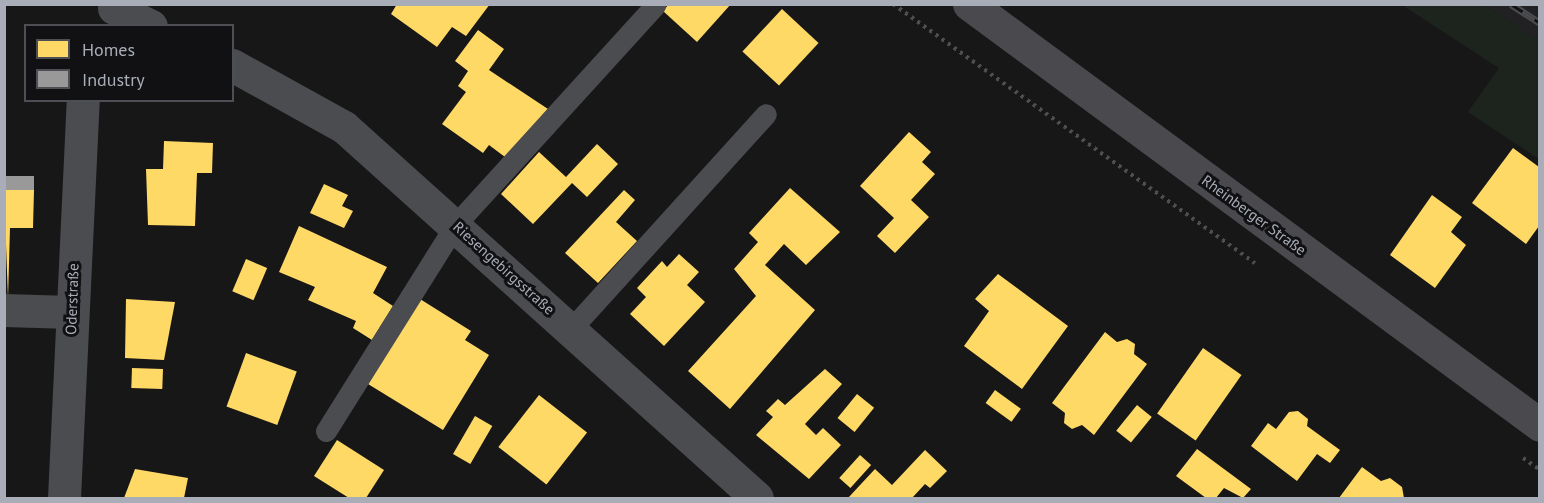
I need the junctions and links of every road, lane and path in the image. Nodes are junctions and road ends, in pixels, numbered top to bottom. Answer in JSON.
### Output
{"nodes":[{"id":1,"x":893,"y":4,"type":"edge"},
{"id":2,"x":969,"y":4,"type":"edge"},
{"id":3,"x":655,"y":5,"type":"edge"},
{"id":4,"x":111,"y":11,"type":"edge"},
{"id":5,"x":146,"y":24,"type":"edge"},
{"id":6,"x":234,"y":65,"type":"edge"},
{"id":7,"x":83,"y":102,"type":"edge"},
{"id":8,"x":766,"y":114,"type":"dead end"},
{"id":9,"x":456,"y":224,"type":"junction"},
{"id":10,"x":1267,"y":271,"type":"dead end"},
{"id":11,"x":4,"y":310,"type":"edge"},
{"id":12,"x":71,"y":312,"type":"junction"},
{"id":13,"x":571,"y":329,"type":"junction"},
{"id":14,"x":1539,"y":425,"type":"edge"},
{"id":15,"x":327,"y":430,"type":"dead end"},
{"id":16,"x":1512,"y":450,"type":"dead end"},
{"id":17,"x":1539,"y":470,"type":"edge"},
{"id":18,"x":64,"y":498,"type":"edge"},
{"id":19,"x":757,"y":498,"type":"edge"}],
"edges":[{"from":1,"to":10,"type":"path"},
{"from":2,"to":14,"type":"main road","name":"Rheinberger Straße"},
{"from":3,"to":9,"type":"lane"},
{"from":4,"to":5,"type":"street"},
{"from":6,"to":9,"type":"street","name":"Riesengebirgsstraße"},
{"from":7,"to":12,"type":"street","name":"Oderstraße"},
{"from":8,"to":13,"type":"lane"},
{"from":9,"to":13,"type":"street","name":"Riesengebirgsstraße"},
{"from":9,"to":15,"type":"lane"},
{"from":11,"to":12,"type":"street"},
{"from":12,"to":18,"type":"street","name":"Oderstraße"},
{"from":13,"to":19,"type":"street","name":"Riesengebirgsstraße"},
{"from":16,"to":17,"type":"path"}]}
